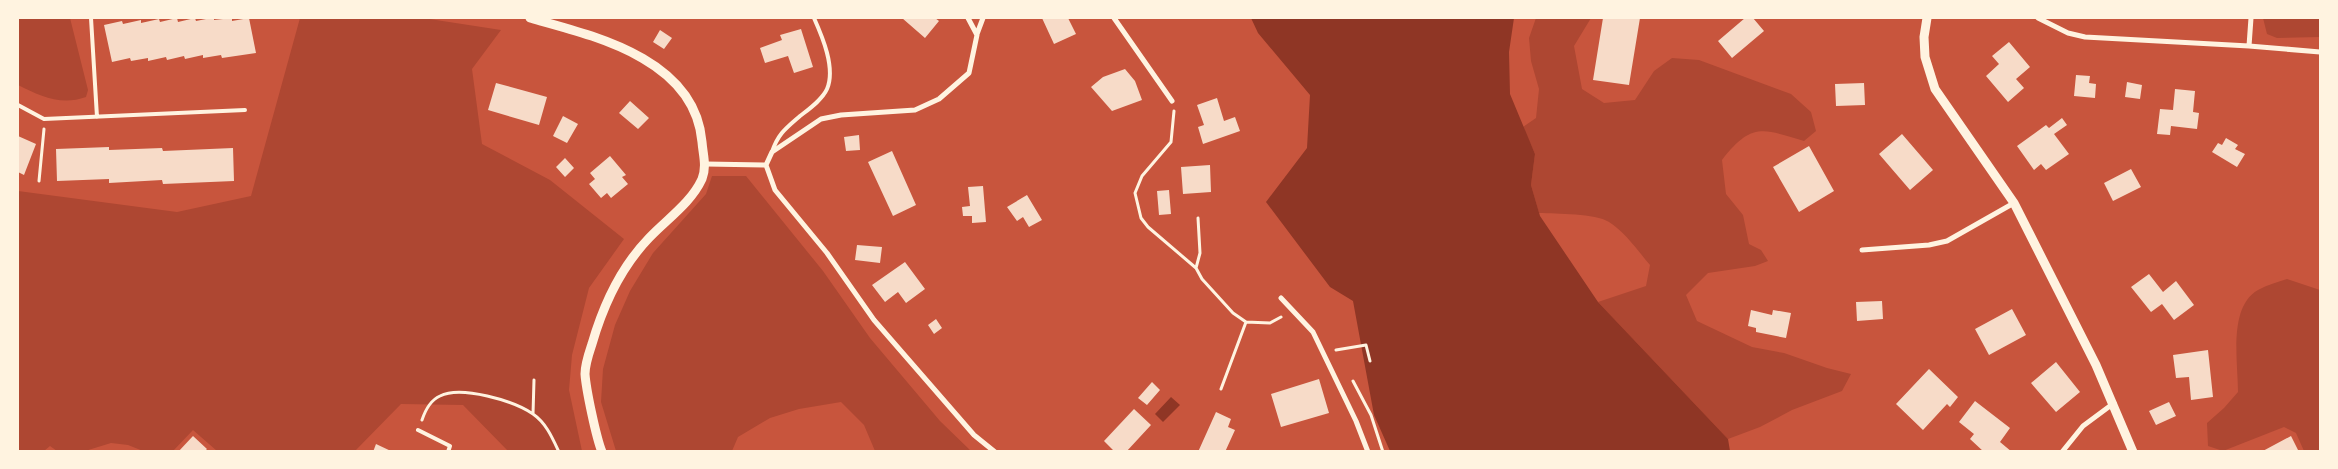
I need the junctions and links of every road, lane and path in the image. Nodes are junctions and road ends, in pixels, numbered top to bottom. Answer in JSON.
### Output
{"nodes":[{"id":1,"x":91,"y":18,"type":"edge"},
{"id":2,"x":530,"y":18,"type":"edge"},
{"id":3,"x":814,"y":18,"type":"edge"},
{"id":4,"x":968,"y":18,"type":"edge"},
{"id":5,"x":983,"y":18,"type":"edge"},
{"id":6,"x":1114,"y":18,"type":"edge"},
{"id":7,"x":1927,"y":18,"type":"edge"},
{"id":8,"x":2038,"y":18,"type":"edge"},
{"id":9,"x":2251,"y":18,"type":"edge"},
{"id":10,"x":977,"y":35,"type":"junction"},
{"id":11,"x":2249,"y":46,"type":"junction"},
{"id":12,"x":2320,"y":52,"type":"edge"},
{"id":13,"x":1172,"y":101,"type":"joint"},
{"id":14,"x":18,"y":106,"type":"edge"},
{"id":15,"x":245,"y":110,"type":"dead end"},
{"id":16,"x":97,"y":117,"type":"junction"},
{"id":17,"x":44,"y":119,"type":"junction"},
{"id":18,"x":772,"y":152,"type":"junction"},
{"id":19,"x":706,"y":164,"type":"junction"},
{"id":20,"x":766,"y":165,"type":"junction"},
{"id":21,"x":39,"y":181,"type":"dead end"},
{"id":22,"x":2014,"y":203,"type":"junction"},
{"id":23,"x":1198,"y":218,"type":"dead end"},
{"id":24,"x":1862,"y":250,"type":"dead end"},
{"id":25,"x":1196,"y":268,"type":"junction"},
{"id":26,"x":1281,"y":298,"type":"dead end"},
{"id":27,"x":1293,"y":311,"type":"junction"},
{"id":28,"x":1246,"y":322,"type":"junction"},
{"id":29,"x":1330,"y":352,"type":"dead end"},
{"id":30,"x":1370,"y":361,"type":"dead end"},
{"id":31,"x":534,"y":380,"type":"dead end"},
{"id":32,"x":1221,"y":389,"type":"dead end"},
{"id":33,"x":2114,"y":403,"type":"junction"},
{"id":34,"x":533,"y":414,"type":"junction"},
{"id":35,"x":418,"y":430,"type":"joint"},
{"id":36,"x":448,"y":452,"type":"edge"},
{"id":37,"x":558,"y":452,"type":"edge"},
{"id":38,"x":602,"y":452,"type":"edge"},
{"id":39,"x":995,"y":452,"type":"edge"},
{"id":40,"x":1368,"y":452,"type":"edge"},
{"id":41,"x":2062,"y":452,"type":"edge"},
{"id":42,"x":2133,"y":452,"type":"edge"}],
"edges":[{"from":1,"to":16,"type":"lane"},
{"from":2,"to":19,"type":"street"},
{"from":3,"to":18,"type":"lane"},
{"from":4,"to":10,"type":"street"},
{"from":5,"to":10,"type":"street"},
{"from":6,"to":13,"type":"street"},
{"from":7,"to":22,"type":"street"},
{"from":8,"to":11,"type":"street"},
{"from":9,"to":11,"type":"street"},
{"from":10,"to":18,"type":"street"},
{"from":11,"to":12,"type":"street"},
{"from":13,"to":25,"type":"path"},
{"from":14,"to":17,"type":"lane"},
{"from":15,"to":16,"type":"lane"},
{"from":16,"to":17,"type":"lane"},
{"from":17,"to":21,"type":"path"},
{"from":18,"to":20,"type":"street"},
{"from":19,"to":20,"type":"street"},
{"from":19,"to":38,"type":"street"},
{"from":20,"to":39,"type":"street"},
{"from":22,"to":24,"type":"street"},
{"from":22,"to":33,"type":"street"},
{"from":23,"to":25,"type":"path"},
{"from":25,"to":28,"type":"path"},
{"from":26,"to":27,"type":"street"},
{"from":27,"to":28,"type":"path"},
{"from":27,"to":40,"type":"street"},
{"from":28,"to":32,"type":"path"},
{"from":29,"to":30,"type":"path"},
{"from":31,"to":34,"type":"path"},
{"from":33,"to":41,"type":"street"},
{"from":33,"to":42,"type":"street"},
{"from":34,"to":35,"type":"path"},
{"from":34,"to":37,"type":"path"},
{"from":35,"to":36,"type":"lane"}]}
